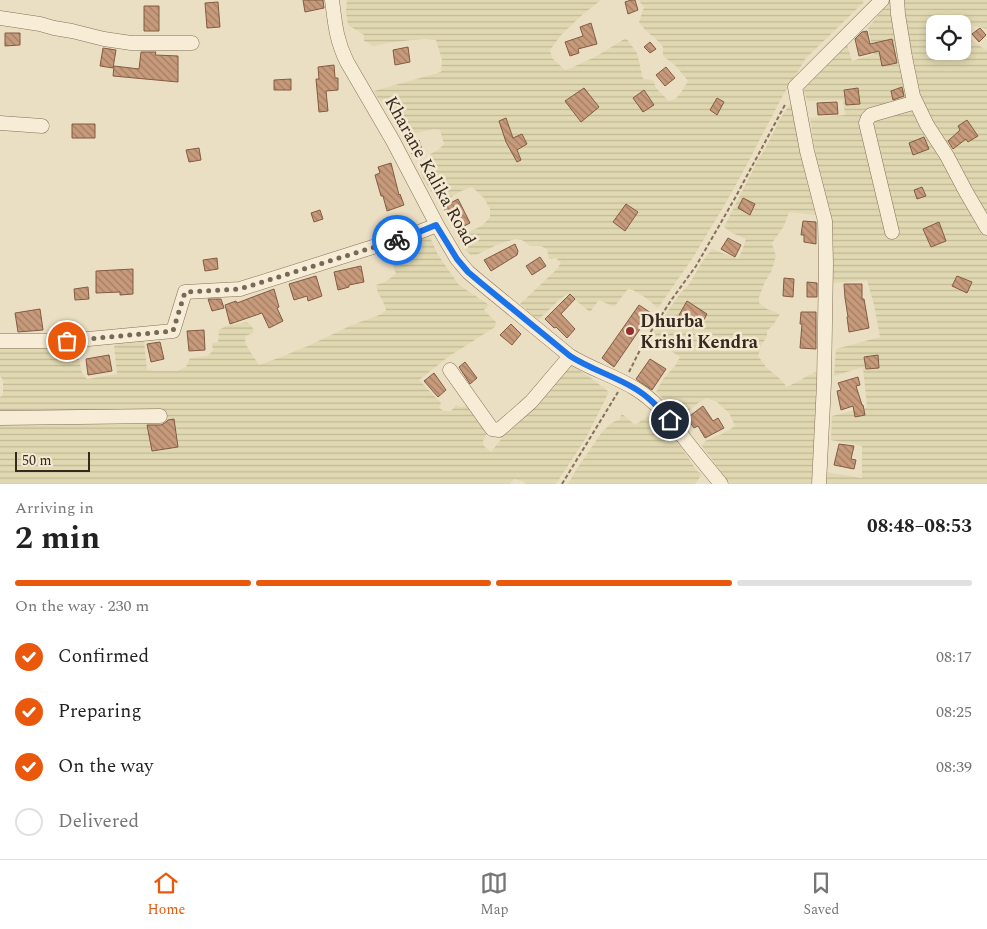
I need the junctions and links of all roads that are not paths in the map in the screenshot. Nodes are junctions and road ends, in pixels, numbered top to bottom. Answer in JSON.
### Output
{"nodes":[{"id":1,"x":332,"y":0,"type":"edge"},
{"id":2,"x":882,"y":0,"type":"edge"},
{"id":3,"x":897,"y":0,"type":"edge"},
{"id":4,"x":0,"y":18,"type":"edge"},
{"id":5,"x":192,"y":43,"type":"dead end"},
{"id":6,"x":916,"y":102,"type":"junction"},
{"id":7,"x":0,"y":123,"type":"edge"},
{"id":8,"x":42,"y":126,"type":"dead end"},
{"id":9,"x":436,"y":225,"type":"junction"},
{"id":10,"x":987,"y":228,"type":"edge"},
{"id":11,"x":892,"y":232,"type":"dead end"},
{"id":12,"x":0,"y":341,"type":"edge"},
{"id":13,"x":570,"y":356,"type":"junction"},
{"id":14,"x":450,"y":370,"type":"dead end"},
{"id":15,"x":160,"y":416,"type":"dead end"},
{"id":16,"x":0,"y":418,"type":"edge"},
{"id":17,"x":721,"y":484,"type":"edge"},
{"id":18,"x":819,"y":484,"type":"edge"}],
"edges":[{"from":1,"to":9,"type":"street","name":"Kharane Kalika Road"},
{"from":2,"to":18,"type":"street"},
{"from":3,"to":6,"type":"street"},
{"from":4,"to":5,"type":"street"},
{"from":6,"to":10,"type":"street"},
{"from":6,"to":11,"type":"street"},
{"from":7,"to":8,"type":"street"},
{"from":9,"to":12,"type":"street"},
{"from":9,"to":13,"type":"street","name":"Kharane Kalika Road"},
{"from":13,"to":14,"type":"street"},
{"from":13,"to":17,"type":"street","name":"Kharane Kalika Road"},
{"from":15,"to":16,"type":"street"}]}
